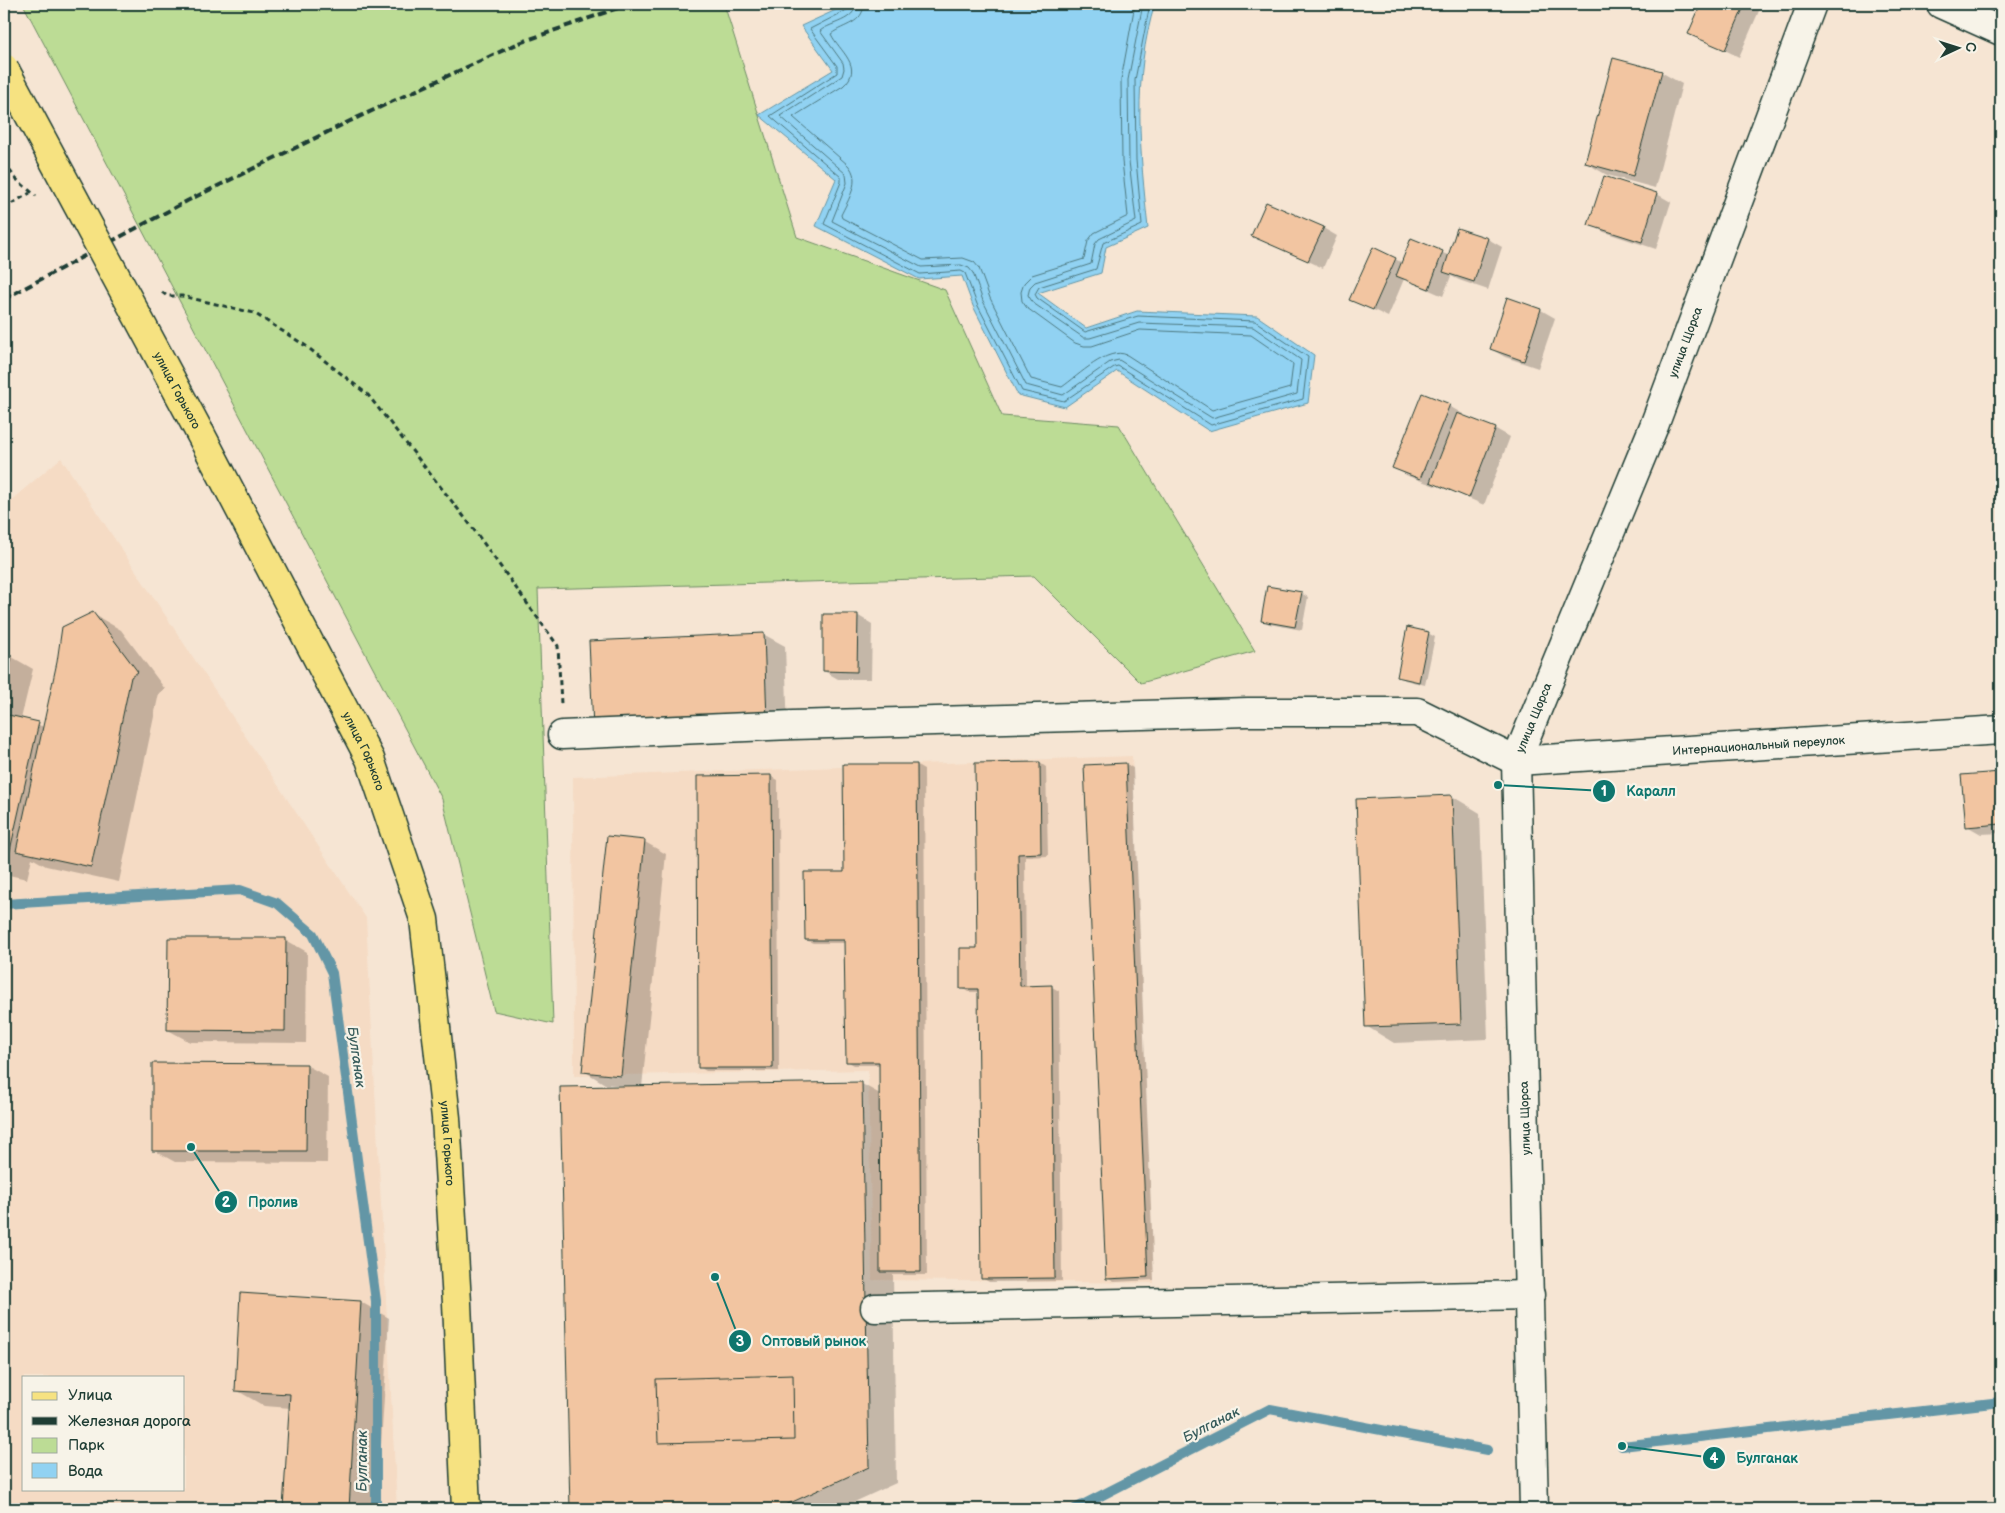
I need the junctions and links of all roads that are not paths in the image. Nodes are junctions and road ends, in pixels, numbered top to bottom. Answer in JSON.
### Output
{"nodes":[{"id":1,"x":1812,"y":4,"type":"edge"},
{"id":2,"x":1941,"y":4,"type":"edge"},
{"id":3,"x":2001,"y":31,"type":"edge"},
{"id":4,"x":4,"y":68,"type":"edge"},
{"id":5,"x":2001,"y":730,"type":"edge"},
{"id":6,"x":562,"y":735,"type":"road end"},
{"id":7,"x":1516,"y":761,"type":"junction"},
{"id":8,"x":1530,"y":1295,"type":"junction"},
{"id":9,"x":875,"y":1308,"type":"dead end"},
{"id":10,"x":466,"y":1509,"type":"edge"},
{"id":11,"x":1534,"y":1509,"type":"edge"}],
"edges":[{"from":1,"to":7,"type":"lane","name":"улица Щорса"},
{"from":2,"to":3,"type":"lane"},
{"from":4,"to":10,"type":"main road","name":"улица Горького","bridge":true},
{"from":5,"to":7,"type":"lane","name":"Интернациональный переулок"},
{"from":6,"to":7,"type":"lane"},
{"from":7,"to":8,"type":"lane","name":"улица Щорса"},
{"from":8,"to":9,"type":"lane"},
{"from":8,"to":11,"type":"lane","name":"улица Щорса"}]}
